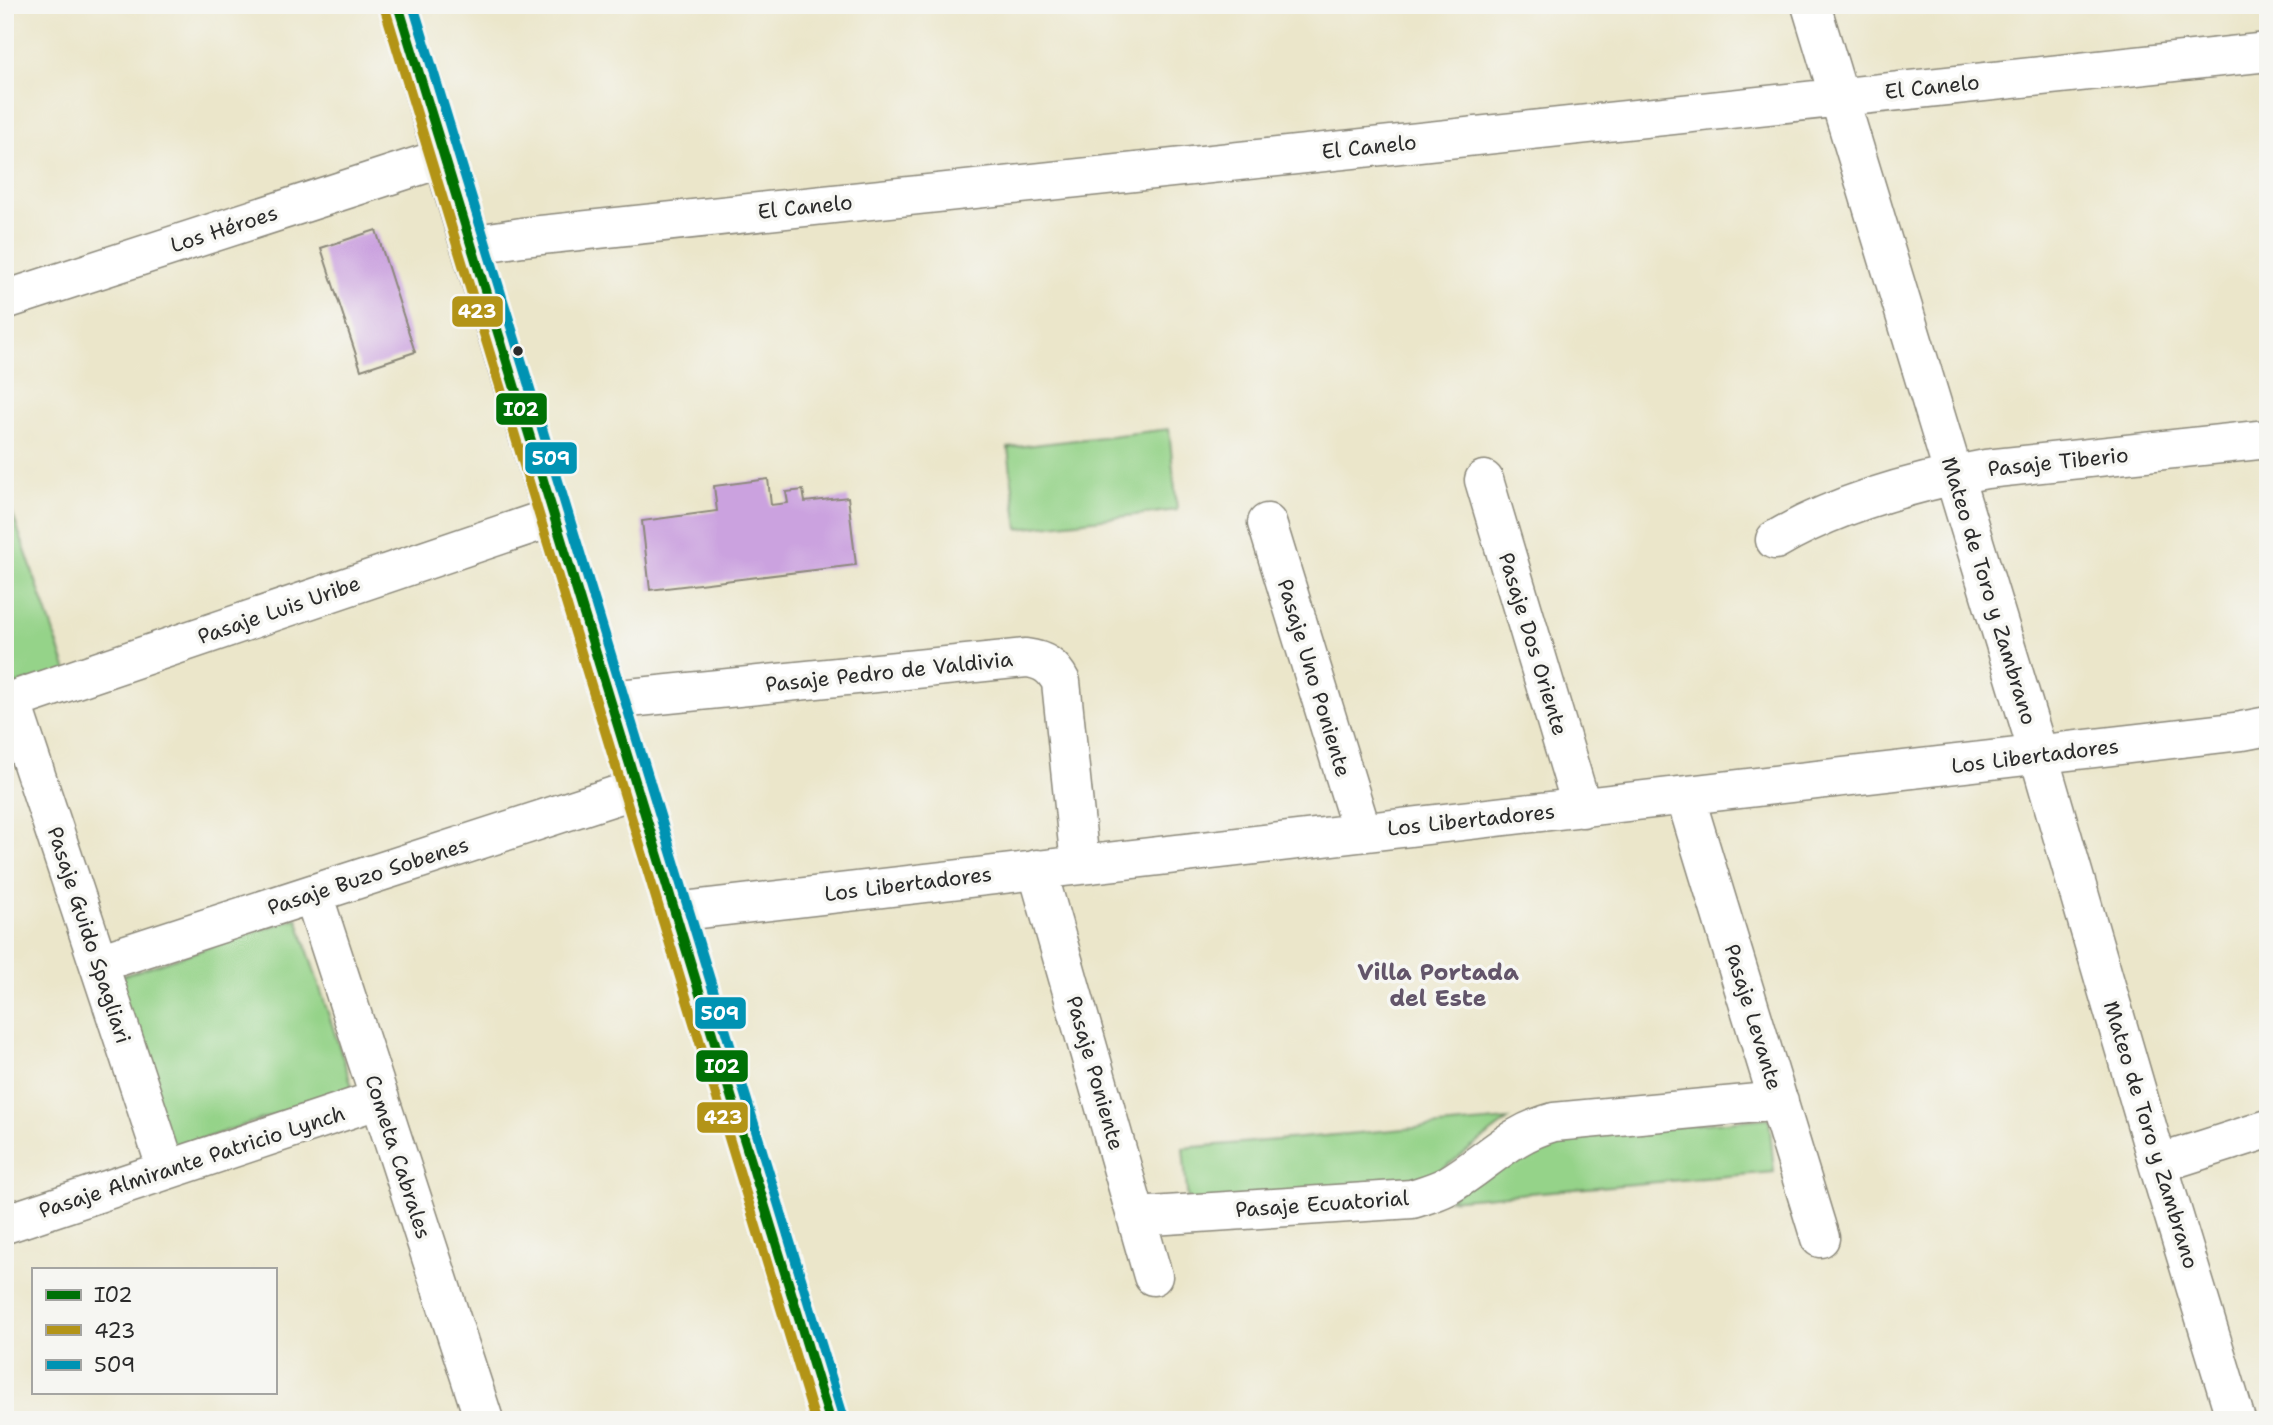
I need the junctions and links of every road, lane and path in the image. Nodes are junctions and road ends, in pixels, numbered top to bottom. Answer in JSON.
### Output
{"nodes":[{"id":1,"x":398,"y":5,"type":"edge"},
{"id":2,"x":1811,"y":5,"type":"edge"},
{"id":3,"x":2268,"y":52,"type":"edge"},
{"id":4,"x":1839,"y":97,"type":"junction"},
{"id":5,"x":443,"y":158,"type":"junction"},
{"id":6,"x":470,"y":245,"type":"junction"},
{"id":7,"x":5,"y":300,"type":"edge"},
{"id":8,"x":2268,"y":439,"type":"edge"},
{"id":9,"x":1953,"y":475,"type":"junction"},
{"id":10,"x":1484,"y":480,"type":"dead end"},
{"id":11,"x":553,"y":517,"type":"junction"},
{"id":12,"x":1267,"y":523,"type":"dead end"},
{"id":13,"x":1775,"y":540,"type":"dead end"},
{"id":14,"x":609,"y":700,"type":"junction"},
{"id":15,"x":8,"y":702,"type":"edge"},
{"id":16,"x":2268,"y":726,"type":"edge"},
{"id":17,"x":2039,"y":756,"type":"junction"},
{"id":18,"x":636,"y":789,"type":"junction"},
{"id":19,"x":1685,"y":796,"type":"junction"},
{"id":20,"x":1582,"y":808,"type":"junction"},
{"id":21,"x":1362,"y":832,"type":"junction"},
{"id":22,"x":1080,"y":864,"type":"junction"},
{"id":23,"x":1037,"y":869,"type":"junction"},
{"id":24,"x":313,"y":894,"type":"junction"},
{"id":25,"x":674,"y":912,"type":"junction"},
{"id":26,"x":99,"y":963,"type":"junction"},
{"id":27,"x":380,"y":1100,"type":"junction"},
{"id":28,"x":1779,"y":1101,"type":"junction"},
{"id":29,"x":2268,"y":1129,"type":"edge"},
{"id":30,"x":2158,"y":1164,"type":"junction"},
{"id":31,"x":167,"y":1170,"type":"junction"},
{"id":32,"x":1136,"y":1217,"type":"junction"},
{"id":33,"x":5,"y":1224,"type":"edge"},
{"id":34,"x":1820,"y":1238,"type":"dead end"},
{"id":35,"x":1153,"y":1276,"type":"dead end"},
{"id":36,"x":484,"y":1420,"type":"edge"},
{"id":37,"x":830,"y":1420,"type":"edge"},
{"id":38,"x":2236,"y":1420,"type":"edge"}],
"edges":[{"from":1,"to":5,"type":"main road"},
{"from":2,"to":4,"type":"street","name":"Mateo de Toro y Zambrano"},
{"from":3,"to":4,"type":"street","name":"El Canelo"},
{"from":4,"to":6,"type":"street","name":"El Canelo"},
{"from":4,"to":9,"type":"street","name":"Mateo de Toro y Zambrano"},
{"from":5,"to":6,"type":"main road"},
{"from":5,"to":7,"type":"street","name":"Los Héroes"},
{"from":6,"to":11,"type":"main road"},
{"from":8,"to":9,"type":"street","name":"Pasaje Tiberio"},
{"from":9,"to":13,"type":"street","name":"Pasaje Tiberio"},
{"from":9,"to":17,"type":"street","name":"Mateo de Toro y Zambrano"},
{"from":10,"to":20,"type":"street","name":"Pasaje Dos Oriente"},
{"from":11,"to":14,"type":"main road"},
{"from":11,"to":15,"type":"street","name":"Pasaje Luis Uribe"},
{"from":12,"to":21,"type":"street","name":"Pasaje Uno Poniente"},
{"from":14,"to":18,"type":"main road"},
{"from":14,"to":22,"type":"street","name":"Pasaje Pedro de Valdivia"},
{"from":15,"to":26,"type":"street","name":"Pasaje Guido Spagliari"},
{"from":16,"to":17,"type":"street","name":"Los Libertadores"},
{"from":17,"to":19,"type":"street","name":"Los Libertadores"},
{"from":17,"to":30,"type":"street","name":"Mateo de Toro y Zambrano"},
{"from":18,"to":24,"type":"street","name":"Pasaje Buzo Sobenes"},
{"from":18,"to":25,"type":"main road"},
{"from":19,"to":20,"type":"street","name":"Los Libertadores"},
{"from":19,"to":28,"type":"street","name":"Pasaje Levante"},
{"from":20,"to":21,"type":"street","name":"Los Libertadores"},
{"from":21,"to":22,"type":"street","name":"Los Libertadores"},
{"from":22,"to":23,"type":"street","name":"Los Libertadores"},
{"from":23,"to":25,"type":"street","name":"Los Libertadores"},
{"from":23,"to":32,"type":"street","name":"Pasaje Poniente"},
{"from":24,"to":26,"type":"street","name":"Pasaje Buzo Sobenes"},
{"from":24,"to":27,"type":"street","name":"Cometa Cabrales"},
{"from":25,"to":37,"type":"main road"},
{"from":26,"to":31,"type":"street","name":"Pasaje Guido Spagliari"},
{"from":27,"to":31,"type":"street","name":"Pasaje Almirante Patricio Lynch"},
{"from":27,"to":36,"type":"street","name":"Cometa Cabrales"},
{"from":28,"to":32,"type":"street","name":"Pasaje Ecuatorial"},
{"from":28,"to":34,"type":"street","name":"Pasaje Levante"},
{"from":29,"to":30,"type":"street"},
{"from":30,"to":38,"type":"street","name":"Mateo de Toro y Zambrano"},
{"from":31,"to":33,"type":"street","name":"Pasaje Almirante Patricio Lynch"},
{"from":32,"to":35,"type":"street","name":"Pasaje Poniente"}]}
